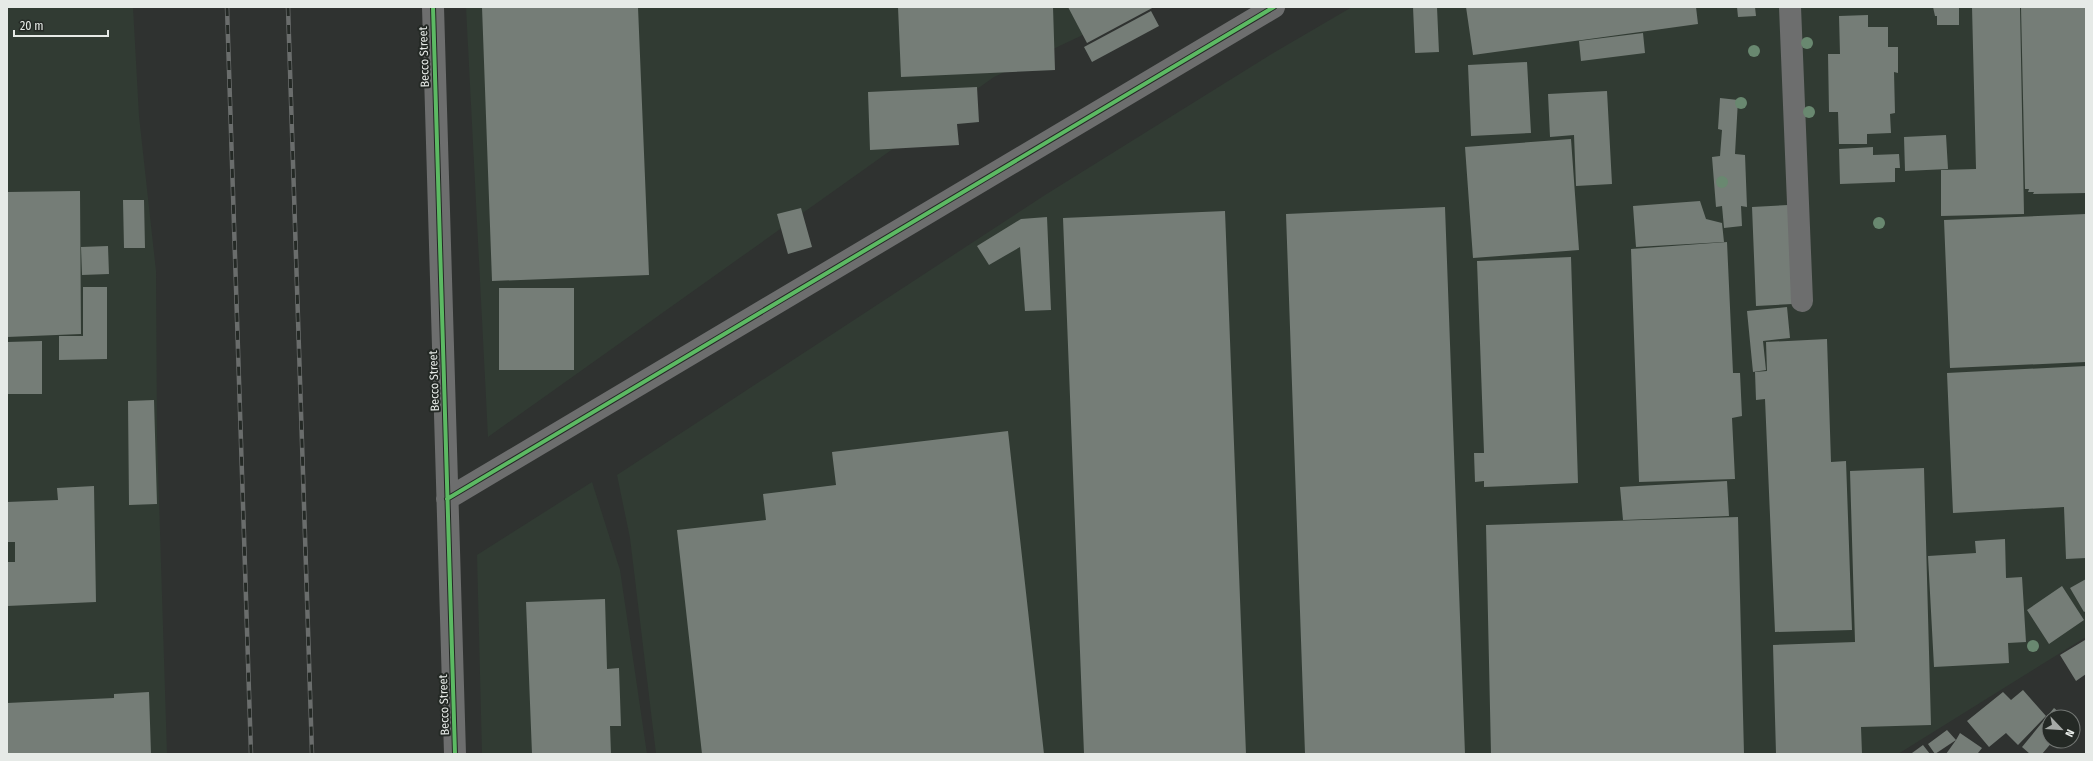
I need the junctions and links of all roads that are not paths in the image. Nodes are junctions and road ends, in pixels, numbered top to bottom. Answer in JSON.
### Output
{"nodes":[{"id":1,"x":433,"y":7,"type":"edge"},
{"id":2,"x":1274,"y":7,"type":"edge"},
{"id":3,"x":1790,"y":7,"type":"edge"},
{"id":4,"x":1802,"y":301,"type":"dead end"},
{"id":5,"x":447,"y":499,"type":"junction"},
{"id":6,"x":455,"y":754,"type":"edge"}],
"edges":[{"from":1,"to":5,"type":"street","name":"Becco Street"},
{"from":2,"to":5,"type":"street"},
{"from":3,"to":4,"type":"street"},
{"from":5,"to":6,"type":"street","name":"Becco Street"}]}
